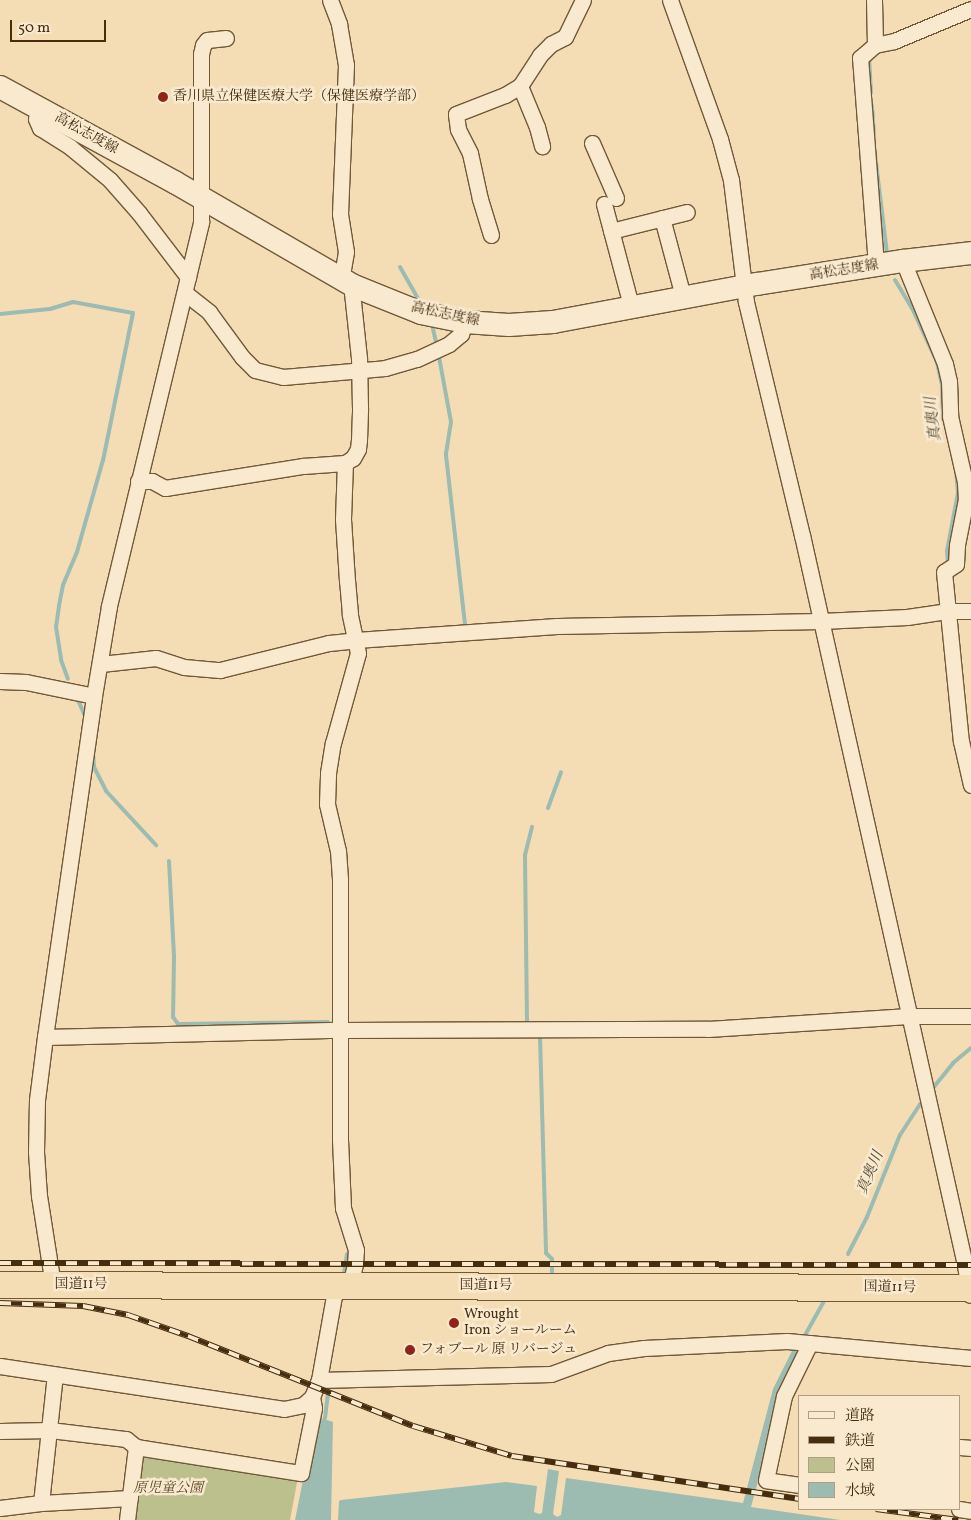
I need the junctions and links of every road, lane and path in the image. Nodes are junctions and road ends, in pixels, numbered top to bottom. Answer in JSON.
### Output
{"nodes":[{"id":1,"x":330,"y":0,"type":"edge"},
{"id":2,"x":583,"y":0,"type":"edge"},
{"id":3,"x":670,"y":0,"type":"edge"},
{"id":4,"x":874,"y":0,"type":"edge"},
{"id":5,"x":971,"y":9,"type":"edge"},
{"id":6,"x":226,"y":38,"type":"dead end"},
{"id":7,"x":875,"y":45,"type":"junction"},
{"id":8,"x":520,"y":86,"type":"junction"},
{"id":9,"x":0,"y":87,"type":"edge"},
{"id":10,"x":39,"y":108,"type":"junction"},
{"id":11,"x":592,"y":143,"type":"dead end"},
{"id":12,"x":542,"y":146,"type":"dead end"},
{"id":13,"x":202,"y":198,"type":"junction"},
{"id":14,"x":687,"y":212,"type":"dead end"},
{"id":15,"x":662,"y":218,"type":"junction"},
{"id":16,"x":611,"y":231,"type":"junction"},
{"id":17,"x":491,"y":235,"type":"dead end"},
{"id":18,"x":971,"y":253,"type":"edge"},
{"id":19,"x":903,"y":261,"type":"junction"},
{"id":20,"x":876,"y":265,"type":"junction"},
{"id":21,"x":188,"y":278,"type":"junction"},
{"id":22,"x":346,"y":282,"type":"junction"},
{"id":23,"x":744,"y":288,"type":"junction"},
{"id":24,"x":185,"y":293,"type":"junction"},
{"id":25,"x":684,"y":300,"type":"junction"},
{"id":26,"x":632,"y":309,"type":"junction"},
{"id":27,"x":465,"y":322,"type":"junction"},
{"id":28,"x":360,"y":370,"type":"junction"},
{"id":29,"x":345,"y":463,"type":"junction"},
{"id":30,"x":138,"y":481,"type":"junction"},
{"id":31,"x":947,"y":611,"type":"junction"},
{"id":32,"x":971,"y":611,"type":"edge"},
{"id":33,"x":821,"y":621,"type":"junction"},
{"id":34,"x":356,"y":640,"type":"junction"},
{"id":35,"x":101,"y":664,"type":"junction"},
{"id":36,"x":0,"y":681,"type":"edge"},
{"id":37,"x":94,"y":696,"type":"junction"},
{"id":38,"x":971,"y":785,"type":"edge"},
{"id":39,"x":909,"y":1016,"type":"junction"},
{"id":40,"x":971,"y":1016,"type":"edge"},
{"id":41,"x":339,"y":1030,"type":"junction"},
{"id":42,"x":45,"y":1037,"type":"junction"},
{"id":43,"x":0,"y":1285,"type":"edge"},
{"id":44,"x":53,"y":1285,"type":"junction"},
{"id":45,"x":338,"y":1286,"type":"junction"},
{"id":46,"x":970,"y":1293,"type":"edge"},
{"id":47,"x":810,"y":1343,"type":"junction"},
{"id":48,"x":971,"y":1358,"type":"edge"},
{"id":49,"x":0,"y":1366,"type":"edge"},
{"id":50,"x":56,"y":1375,"type":"junction"},
{"id":51,"x":319,"y":1380,"type":"junction"},
{"id":52,"x":312,"y":1397,"type":"junction"},
{"id":53,"x":50,"y":1430,"type":"junction"},
{"id":54,"x":0,"y":1431,"type":"edge"},
{"id":55,"x":136,"y":1447,"type":"junction"},
{"id":56,"x":798,"y":1485,"type":"edge"},
{"id":57,"x":130,"y":1498,"type":"junction"},
{"id":58,"x":41,"y":1503,"type":"junction"},
{"id":59,"x":7,"y":1512,"type":"edge"},
{"id":60,"x":128,"y":1520,"type":"edge"}],
"edges":[{"from":1,"to":22,"type":"street"},
{"from":2,"to":8,"type":"street"},
{"from":3,"to":23,"type":"street"},
{"from":4,"to":7,"type":"street"},
{"from":5,"to":7,"type":"street"},
{"from":6,"to":13,"type":"street"},
{"from":7,"to":20,"type":"street"},
{"from":8,"to":12,"type":"street"},
{"from":8,"to":17,"type":"street"},
{"from":9,"to":10,"type":"main road","name":"高松志度線"},
{"from":10,"to":13,"type":"main road","name":"高松志度線"},
{"from":10,"to":21,"type":"street"},
{"from":11,"to":16,"type":"street"},
{"from":13,"to":21,"type":"street"},
{"from":13,"to":22,"type":"main road","name":"高松志度線"},
{"from":14,"to":15,"type":"street"},
{"from":15,"to":16,"type":"street"},
{"from":15,"to":25,"type":"street"},
{"from":16,"to":26,"type":"street"},
{"from":18,"to":19,"type":"main road","name":"高松志度線"},
{"from":19,"to":20,"type":"main road","name":"高松志度線"},
{"from":19,"to":31,"type":"street"},
{"from":20,"to":23,"type":"main road","name":"高松志度線"},
{"from":21,"to":24,"type":"street"},
{"from":22,"to":27,"type":"main road","name":"高松志度線"},
{"from":22,"to":28,"type":"street"},
{"from":23,"to":25,"type":"main road","name":"高松志度線"},
{"from":23,"to":33,"type":"street"},
{"from":24,"to":28,"type":"street"},
{"from":24,"to":30,"type":"street"},
{"from":25,"to":26,"type":"main road","name":"高松志度線"},
{"from":26,"to":27,"type":"main road","name":"高松志度線"},
{"from":27,"to":28,"type":"street"},
{"from":28,"to":29,"type":"street"},
{"from":29,"to":30,"type":"street"},
{"from":29,"to":34,"type":"street"},
{"from":30,"to":35,"type":"street"},
{"from":31,"to":32,"type":"street"},
{"from":31,"to":33,"type":"street"},
{"from":31,"to":38,"type":"street"},
{"from":33,"to":34,"type":"street"},
{"from":33,"to":39,"type":"street"},
{"from":34,"to":35,"type":"street"},
{"from":34,"to":41,"type":"street"},
{"from":35,"to":37,"type":"street"},
{"from":36,"to":37,"type":"street"},
{"from":37,"to":42,"type":"street"},
{"from":39,"to":40,"type":"street"},
{"from":39,"to":41,"type":"street"},
{"from":39,"to":46,"type":"street"},
{"from":41,"to":42,"type":"street"},
{"from":41,"to":45,"type":"street"},
{"from":42,"to":44,"type":"street"},
{"from":43,"to":44,"type":"highway","name":"国道11号"},
{"from":44,"to":45,"type":"highway","name":"国道11号"},
{"from":45,"to":46,"type":"highway","name":"国道11号"},
{"from":45,"to":51,"type":"street"},
{"from":47,"to":48,"type":"street"},
{"from":47,"to":51,"type":"street"},
{"from":47,"to":56,"type":"street"},
{"from":49,"to":50,"type":"street"},
{"from":50,"to":52,"type":"street"},
{"from":50,"to":53,"type":"street"},
{"from":51,"to":52,"type":"street"},
{"from":52,"to":55,"type":"street"},
{"from":53,"to":54,"type":"street"},
{"from":53,"to":55,"type":"street"},
{"from":53,"to":58,"type":"street"},
{"from":55,"to":57,"type":"street"},
{"from":57,"to":58,"type":"street"},
{"from":57,"to":60,"type":"street"},
{"from":58,"to":59,"type":"street"}]}
